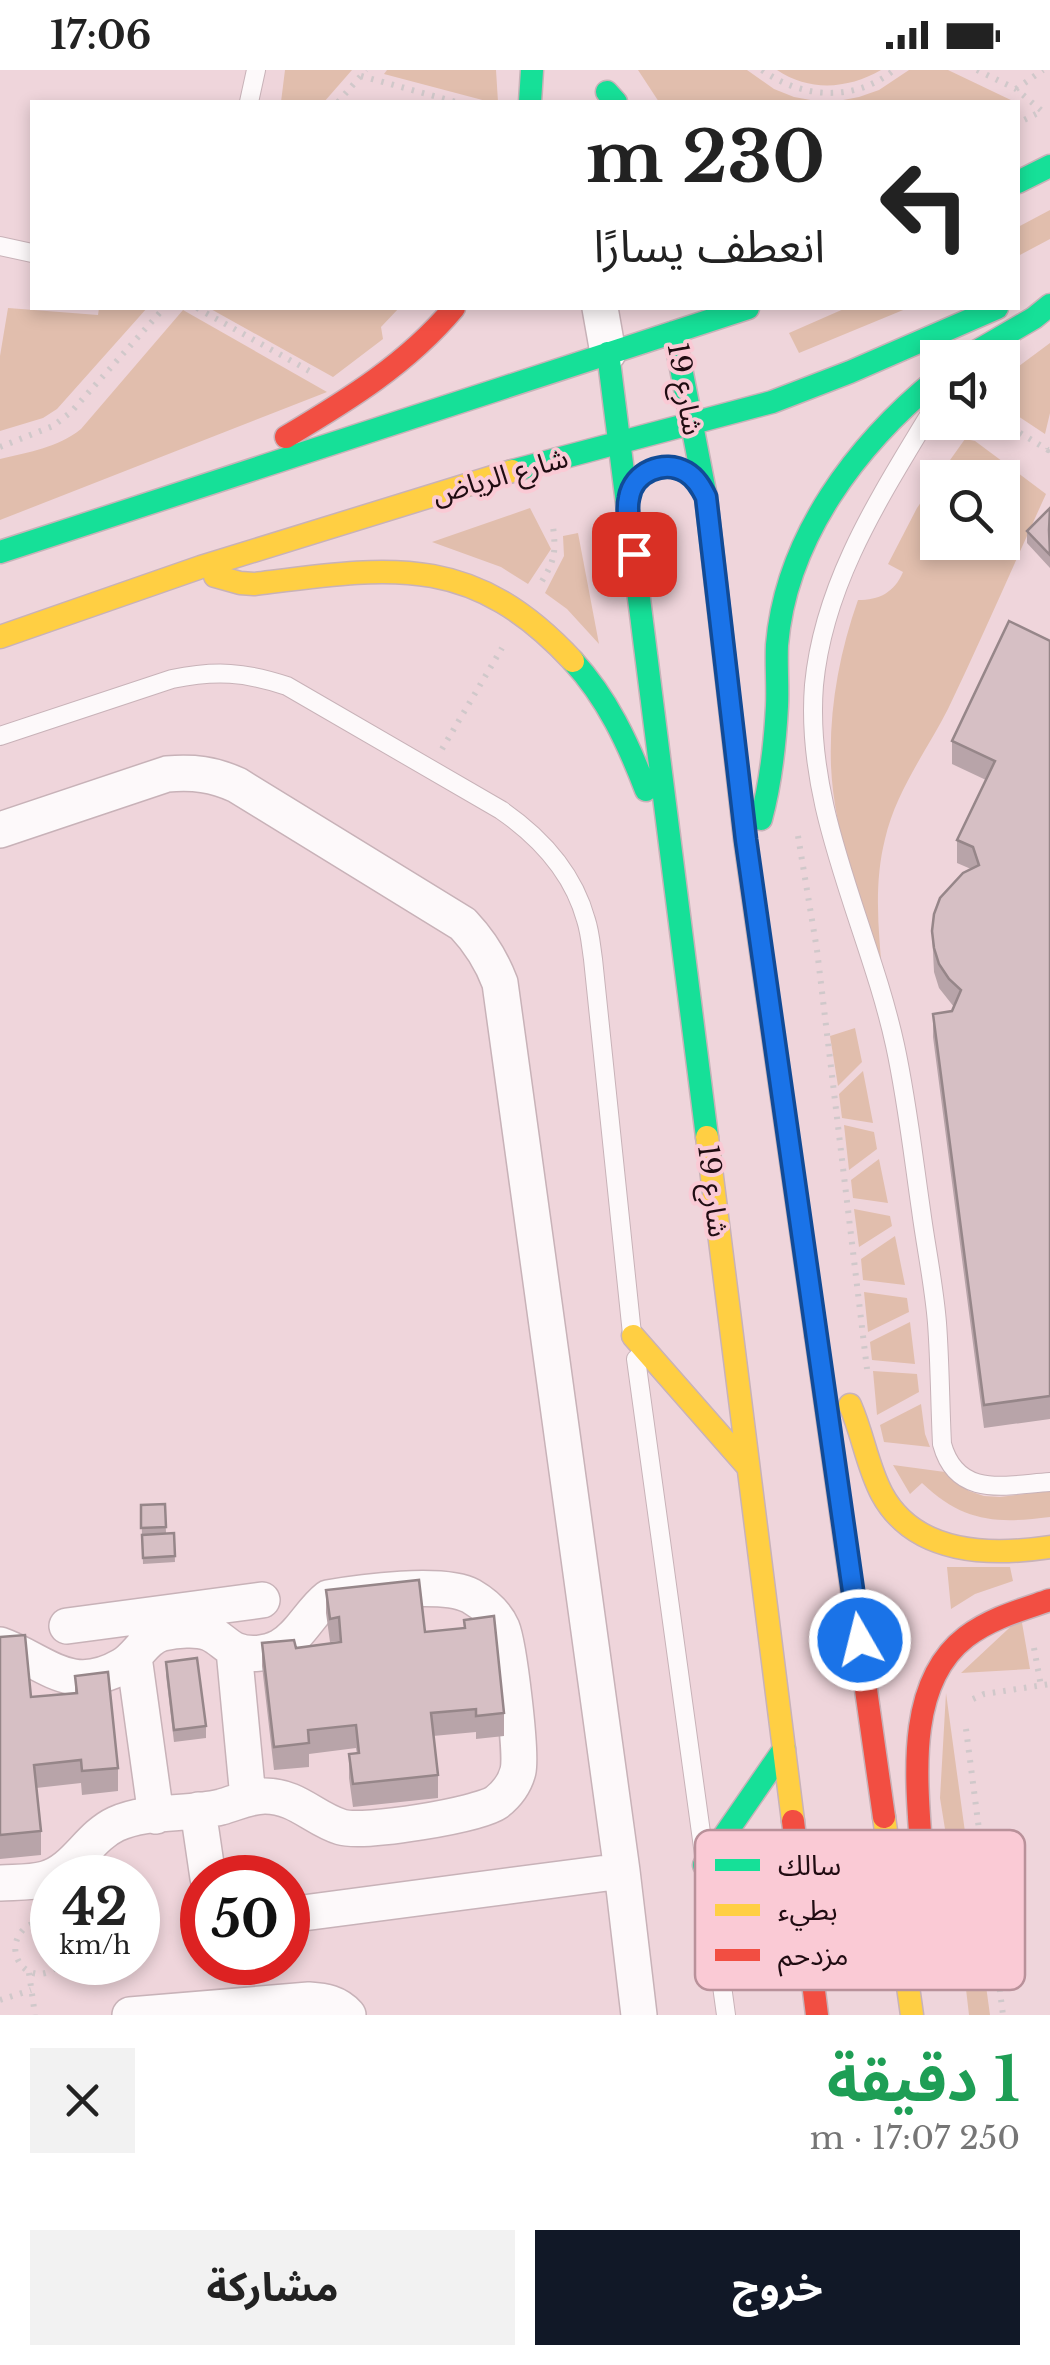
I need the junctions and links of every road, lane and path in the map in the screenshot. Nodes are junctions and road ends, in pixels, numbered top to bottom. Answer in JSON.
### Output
{"nodes":[{"id":1,"x":256,"y":70,"type":"edge"},
{"id":2,"x":532,"y":70,"type":"edge"},
{"id":3,"x":543,"y":70,"type":"edge"},
{"id":4,"x":762,"y":70,"type":"edge"},
{"id":5,"x":894,"y":70,"type":"edge"},
{"id":6,"x":977,"y":70,"type":"edge"},
{"id":7,"x":1043,"y":70,"type":"edge"},
{"id":8,"x":363,"y":73,"type":"edge"},
{"id":9,"x":1016,"y":89,"type":"junction"},
{"id":10,"x":249,"y":100,"type":"edge"},
{"id":11,"x":340,"y":100,"type":"edge"},
{"id":12,"x":450,"y":100,"type":"edge"},
{"id":13,"x":530,"y":100,"type":"edge"},
{"id":14,"x":552,"y":100,"type":"edge"},
{"id":15,"x":1020,"y":123,"type":"edge"},
{"id":16,"x":1050,"y":166,"type":"edge"},
{"id":17,"x":1020,"y":181,"type":"edge"},
{"id":18,"x":0,"y":246,"type":"edge"},
{"id":19,"x":30,"y":253,"type":"edge"},
{"id":20,"x":1045,"y":292,"type":"edge"},
{"id":21,"x":162,"y":310,"type":"edge"},
{"id":22,"x":201,"y":310,"type":"edge"},
{"id":23,"x":452,"y":310,"type":"edge"},
{"id":24,"x":600,"y":310,"type":"edge"},
{"id":25,"x":992,"y":310,"type":"edge"},
{"id":26,"x":739,"y":311,"type":"edge"},
{"id":27,"x":672,"y":320,"type":"edge"},
{"id":28,"x":716,"y":339,"type":"dead end"},
{"id":29,"x":997,"y":340,"type":"edge"},
{"id":30,"x":608,"y":353,"type":"junction"},
{"id":31,"x":732,"y":390,"type":"dead end"},
{"id":32,"x":920,"y":393,"type":"edge"},
{"id":33,"x":353,"y":396,"type":"junction"},
{"id":34,"x":766,"y":404,"type":"junction"},
{"id":35,"x":690,"y":423,"type":"junction"},
{"id":36,"x":920,"y":431,"type":"edge"},
{"id":37,"x":1020,"y":433,"type":"edge"},
{"id":38,"x":619,"y":442,"type":"junction"},
{"id":39,"x":1050,"y":445,"type":"edge"},
{"id":40,"x":0,"y":446,"type":"edge"},
{"id":41,"x":673,"y":467,"type":"dead end"},
{"id":42,"x":643,"y":474,"type":"dead end"},
{"id":43,"x":204,"y":486,"type":"junction"},
{"id":44,"x":706,"y":497,"type":"junction"},
{"id":45,"x":628,"y":501,"type":"junction"},
{"id":46,"x":0,"y":552,"type":"edge"},
{"id":47,"x":201,"y":568,"type":"junction"},
{"id":48,"x":0,"y":637,"type":"edge"},
{"id":49,"x":0,"y":736,"type":"edge"},
{"id":50,"x":0,"y":830,"type":"edge"},
{"id":51,"x":798,"y":836,"type":"dead end"},
{"id":52,"x":746,"y":840,"type":"junction"},
{"id":53,"x":670,"y":850,"type":"junction"},
{"id":54,"x":633,"y":1336,"type":"junction"},
{"id":55,"x":822,"y":1372,"type":"junction"},
{"id":56,"x":869,"y":1382,"type":"dead end"},
{"id":57,"x":748,"y":1466,"type":"junction"},
{"id":58,"x":1050,"y":1482,"type":"edge"},
{"id":59,"x":1050,"y":1547,"type":"edge"},
{"id":60,"x":262,"y":1600,"type":"dead end"},
{"id":61,"x":1050,"y":1600,"type":"edge"},
{"id":62,"x":178,"y":1622,"type":"junction"},
{"id":63,"x":67,"y":1626,"type":"dead end"},
{"id":64,"x":0,"y":1645,"type":"edge"},
{"id":65,"x":234,"y":1650,"type":"junction"},
{"id":66,"x":134,"y":1657,"type":"junction"},
{"id":67,"x":1050,"y":1684,"type":"edge"},
{"id":68,"x":967,"y":1707,"type":"dead end"},
{"id":69,"x":965,"y":1720,"type":"dead end"},
{"id":70,"x":784,"y":1748,"type":"junction"},
{"id":71,"x":248,"y":1798,"type":"junction"},
{"id":72,"x":198,"y":1810,"type":"junction"},
{"id":73,"x":156,"y":1816,"type":"junction"},
{"id":74,"x":699,"y":1830,"type":"edge"},
{"id":75,"x":728,"y":1830,"type":"edge"},
{"id":76,"x":794,"y":1830,"type":"edge"},
{"id":77,"x":887,"y":1830,"type":"edge"},
{"id":78,"x":920,"y":1830,"type":"edge"},
{"id":79,"x":979,"y":1830,"type":"edge"},
{"id":80,"x":205,"y":1855,"type":"edge"},
{"id":81,"x":622,"y":1872,"type":"junction"},
{"id":82,"x":0,"y":1883,"type":"edge"},
{"id":83,"x":310,"y":1912,"type":"edge"},
{"id":84,"x":30,"y":1924,"type":"edge"},
{"id":85,"x":29,"y":1973,"type":"joint"},
{"id":86,"x":31,"y":1990,"type":"junction"},
{"id":87,"x":722,"y":1990,"type":"edge"},
{"id":88,"x":814,"y":1990,"type":"edge"},
{"id":89,"x":910,"y":1990,"type":"edge"},
{"id":90,"x":1000,"y":1990,"type":"edge"},
{"id":91,"x":0,"y":2000,"type":"edge"},
{"id":92,"x":35,"y":2015,"type":"edge"},
{"id":93,"x":130,"y":2015,"type":"edge"},
{"id":94,"x":348,"y":2015,"type":"edge"},
{"id":95,"x":639,"y":2015,"type":"edge"},
{"id":96,"x":726,"y":2015,"type":"edge"},
{"id":97,"x":817,"y":2015,"type":"edge"},
{"id":98,"x":912,"y":2015,"type":"edge"},
{"id":99,"x":1003,"y":2015,"type":"edge"}],
"edges":[{"from":1,"to":10,"type":"lane"},
{"from":2,"to":13,"type":"main road"},
{"from":3,"to":14,"type":"street"},
{"from":4,"to":5,"type":"path"},
{"from":6,"to":9,"type":"path"},
{"from":7,"to":9,"type":"path"},
{"from":8,"to":11,"type":"path"},
{"from":8,"to":12,"type":"path"},
{"from":9,"to":15,"type":"path"},
{"from":16,"to":17,"type":"main road"},
{"from":18,"to":19,"type":"lane"},
{"from":20,"to":29,"type":"main road"},
{"from":21,"to":40,"type":"path"},
{"from":22,"to":33,"type":"path"},
{"from":23,"to":33,"type":"main road"},
{"from":24,"to":30,"type":"street","name":"شارع 19"},
{"from":25,"to":34,"type":"main road","name":"شارع الرياض"},
{"from":26,"to":27,"type":"main road"},
{"from":26,"to":28,"type":"main road"},
{"from":27,"to":30,"type":"main road"},
{"from":27,"to":35,"type":"main road","name":"شارع 19"},
{"from":30,"to":38,"type":"main road","name":"شارع 19"},
{"from":30,"to":43,"type":"main road"},
{"from":31,"to":34,"type":"main road"},
{"from":32,"to":52,"type":"main road"},
{"from":33,"to":43,"type":"main road"},
{"from":34,"to":35,"type":"main road","name":"شارع الرياض"},
{"from":35,"to":38,"type":"main road","name":"شارع الرياض"},
{"from":35,"to":44,"type":"main road","name":"شارع 19"},
{"from":36,"to":58,"type":"lane"},
{"from":37,"to":39,"type":"path"},
{"from":38,"to":45,"type":"main road","name":"شارع 19"},
{"from":38,"to":47,"type":"main road","name":"شارع الرياض"},
{"from":41,"to":44,"type":"main road"},
{"from":42,"to":45,"type":"main road"},
{"from":43,"to":46,"type":"main road"},
{"from":44,"to":52,"type":"main road","name":"شارع 19"},
{"from":45,"to":53,"type":"main road","name":"شارع 19"},
{"from":47,"to":48,"type":"main road","name":"شارع الرياض"},
{"from":47,"to":53,"type":"main road"},
{"from":49,"to":54,"type":"lane"},
{"from":50,"to":81,"type":"street"},
{"from":51,"to":56,"type":"path"},
{"from":52,"to":55,"type":"main road","name":"شارع 19"},
{"from":53,"to":57,"type":"main road","name":"شارع 19"},
{"from":54,"to":57,"type":"main road"},
{"from":54,"to":74,"type":"lane"},
{"from":55,"to":59,"type":"main road"},
{"from":55,"to":77,"type":"main road","name":"شارع 19"},
{"from":57,"to":70,"type":"main road","name":"شارع 19"},
{"from":60,"to":62,"type":"street"},
{"from":61,"to":78,"type":"main road"},
{"from":62,"to":63,"type":"street"},
{"from":62,"to":65,"type":"street"},
{"from":62,"to":66,"type":"street"},
{"from":64,"to":66,"type":"street"},
{"from":65,"to":71,"type":"street"},
{"from":65,"to":71,"type":"street"},
{"from":66,"to":73,"type":"street"},
{"from":67,"to":68,"type":"path"},
{"from":69,"to":79,"type":"path"},
{"from":70,"to":75,"type":"main road"},
{"from":70,"to":76,"type":"main road","name":"شارع 19"},
{"from":71,"to":72,"type":"street"},
{"from":72,"to":73,"type":"street"},
{"from":72,"to":80,"type":"street"},
{"from":73,"to":82,"type":"street"},
{"from":81,"to":83,"type":"street"},
{"from":81,"to":95,"type":"street"},
{"from":84,"to":85,"type":"path"},
{"from":85,"to":86,"type":"path"},
{"from":86,"to":91,"type":"path"},
{"from":86,"to":92,"type":"path"},
{"from":87,"to":96,"type":"lane"},
{"from":88,"to":97,"type":"main road","name":"شارع 19"},
{"from":89,"to":98,"type":"main road","name":"شارع 19"},
{"from":90,"to":99,"type":"path"},
{"from":93,"to":94,"type":"street"}]}
